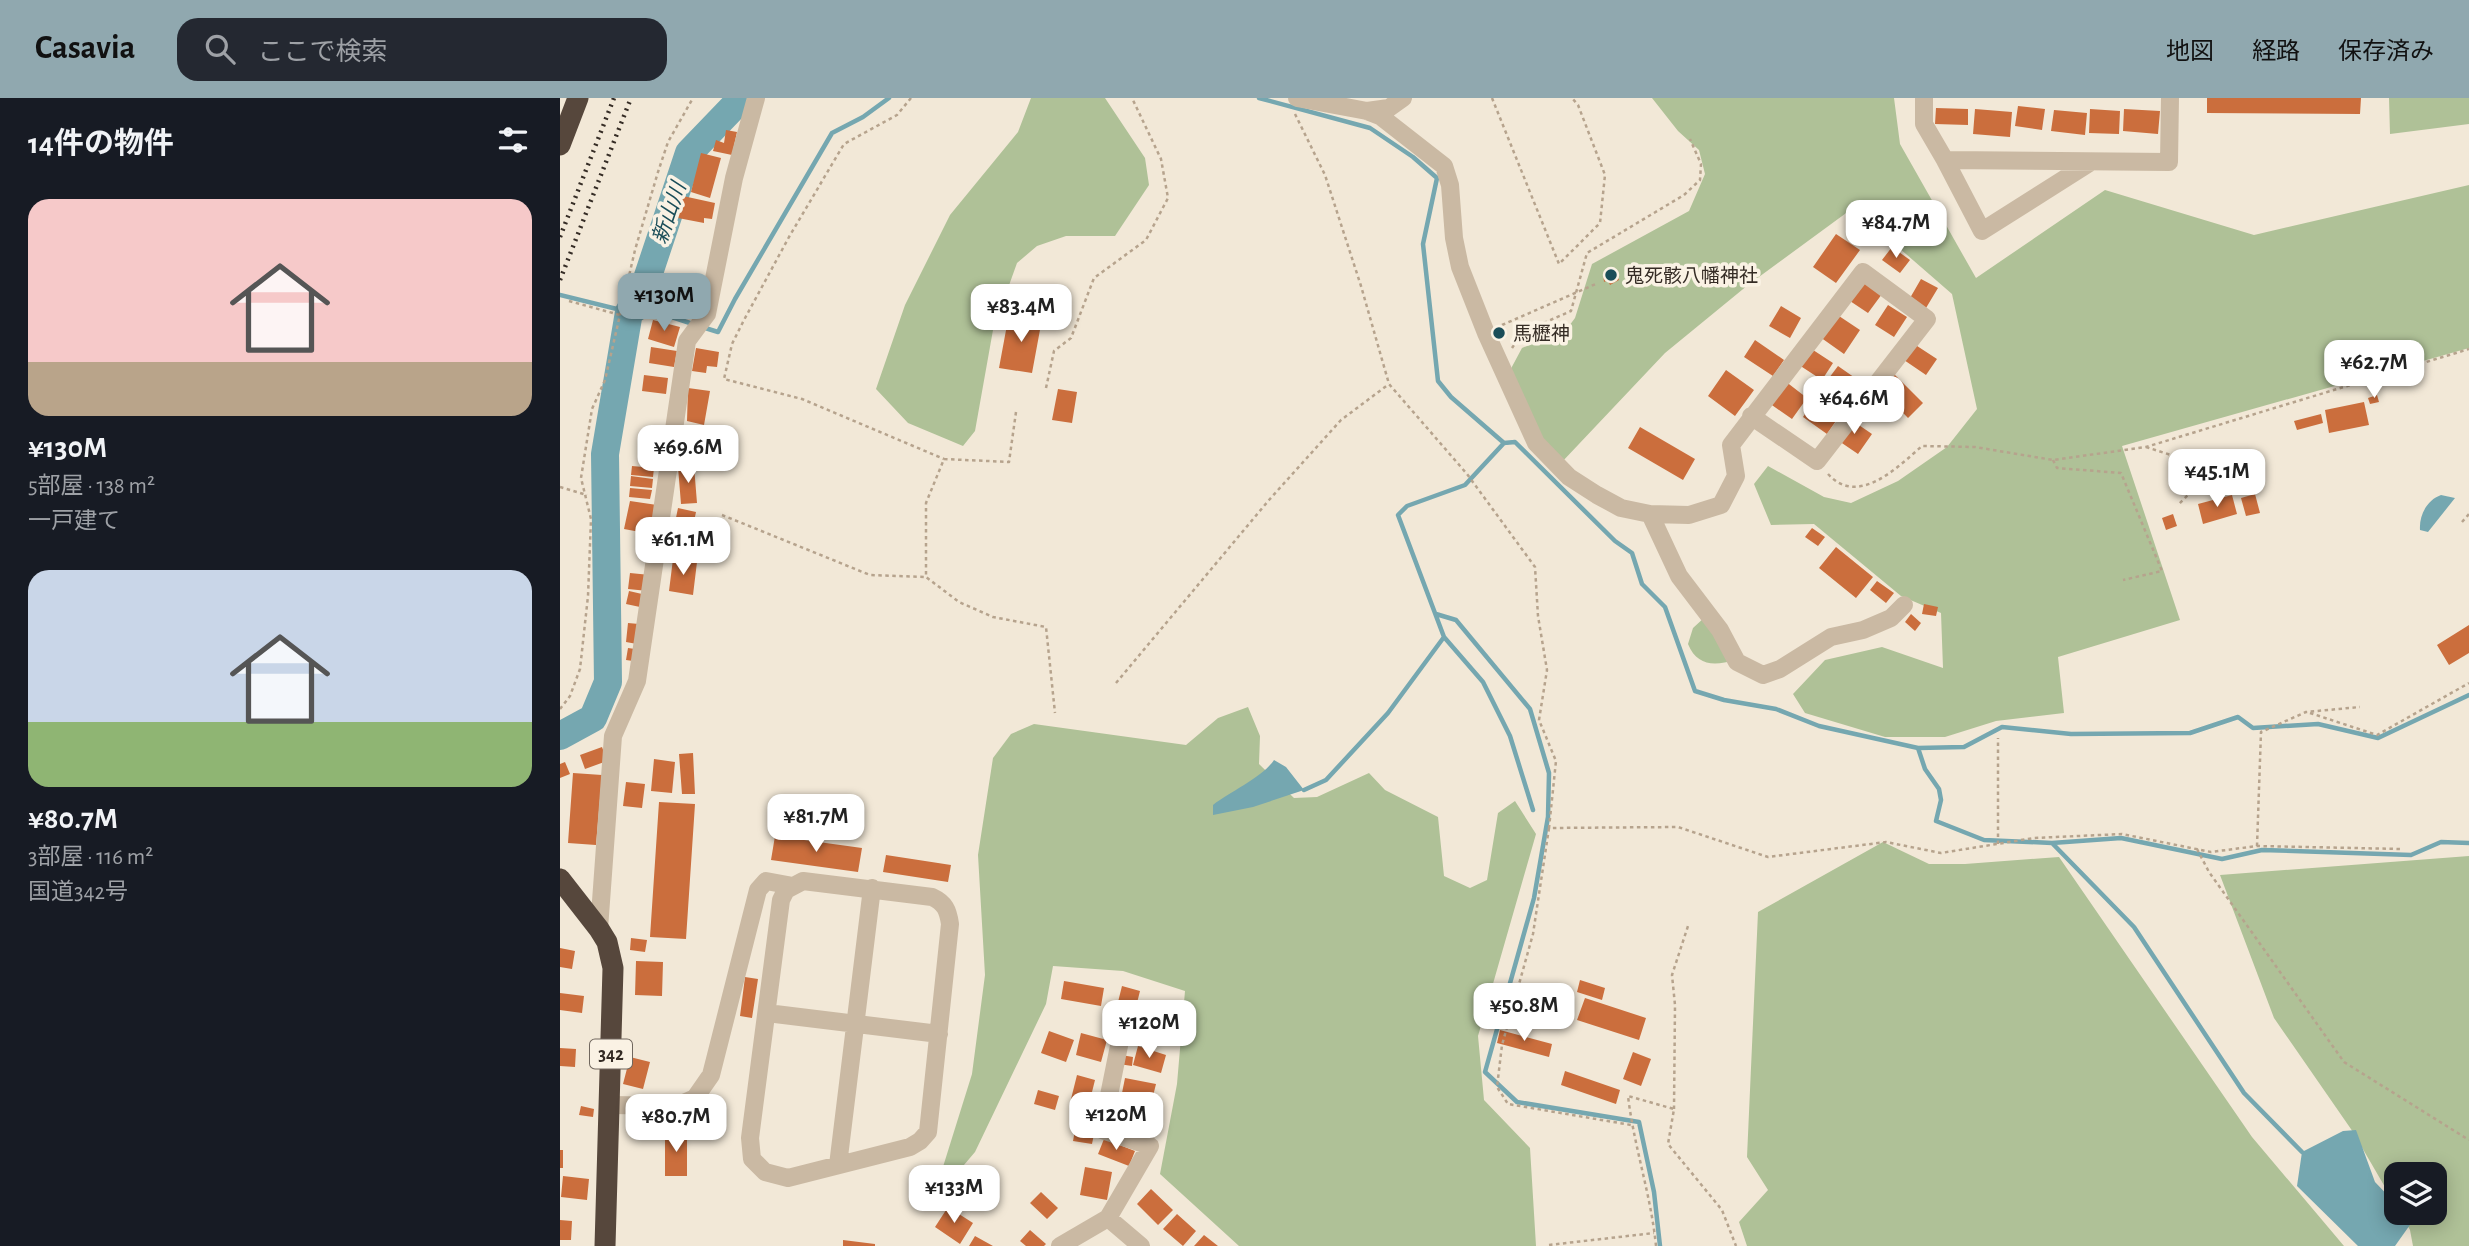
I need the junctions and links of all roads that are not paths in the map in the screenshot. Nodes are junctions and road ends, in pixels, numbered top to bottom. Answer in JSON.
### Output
{"nodes":[{"id":1,"x":578,"y":98,"type":"edge"},
{"id":2,"x":755,"y":98,"type":"edge"},
{"id":3,"x":1403,"y":98,"type":"edge"},
{"id":4,"x":1924,"y":98,"type":"edge"},
{"id":5,"x":2171,"y":98,"type":"edge"},
{"id":6,"x":1295,"y":104,"type":"edge"},
{"id":7,"x":1367,"y":111,"type":"junction"},
{"id":8,"x":560,"y":145,"type":"edge"},
{"id":9,"x":1945,"y":160,"type":"junction"},
{"id":10,"x":2091,"y":162,"type":"junction"},
{"id":11,"x":1751,"y":416,"type":"junction"},
{"id":12,"x":1650,"y":514,"type":"junction"},
{"id":13,"x":1904,"y":605,"type":"dead end"},
{"id":14,"x":560,"y":879,"type":"edge"},
{"id":15,"x":793,"y":887,"type":"junction"},
{"id":16,"x":872,"y":888,"type":"junction"},
{"id":17,"x":600,"y":929,"type":"junction"},
{"id":18,"x":767,"y":1013,"type":"junction"},
{"id":19,"x":855,"y":1023,"type":"junction"},
{"id":20,"x":1122,"y":1031,"type":"dead end"},
{"id":21,"x":939,"y":1034,"type":"junction"},
{"id":22,"x":611,"y":1105,"type":"junction"},
{"id":23,"x":838,"y":1165,"type":"junction"},
{"id":24,"x":1108,"y":1218,"type":"junction"},
{"id":25,"x":605,"y":1246,"type":"edge"},
{"id":26,"x":1060,"y":1246,"type":"edge"},
{"id":27,"x":1141,"y":1246,"type":"edge"}],
"edges":[{"from":1,"to":8,"type":"highway"},
{"from":2,"to":17,"type":"street"},
{"from":3,"to":7,"type":"street"},
{"from":4,"to":9,"type":"street"},
{"from":5,"to":10,"type":"street"},
{"from":6,"to":7,"type":"street"},
{"from":7,"to":12,"type":"street"},
{"from":9,"to":10,"type":"street"},
{"from":9,"to":10,"type":"street"},
{"from":11,"to":11,"type":"street"},
{"from":11,"to":12,"type":"street"},
{"from":12,"to":13,"type":"street"},
{"from":14,"to":17,"type":"highway","number":"342"},
{"from":15,"to":16,"type":"street"},
{"from":15,"to":18,"type":"street"},
{"from":15,"to":22,"type":"street"},
{"from":16,"to":19,"type":"street"},
{"from":16,"to":21,"type":"street"},
{"from":17,"to":22,"type":"highway","number":"342"},
{"from":18,"to":19,"type":"street"},
{"from":18,"to":23,"type":"street"},
{"from":19,"to":21,"type":"street"},
{"from":19,"to":23,"type":"street"},
{"from":20,"to":24,"type":"street"},
{"from":21,"to":23,"type":"street"},
{"from":22,"to":25,"type":"highway","number":"342"},
{"from":24,"to":26,"type":"street"},
{"from":24,"to":27,"type":"street"}]}
